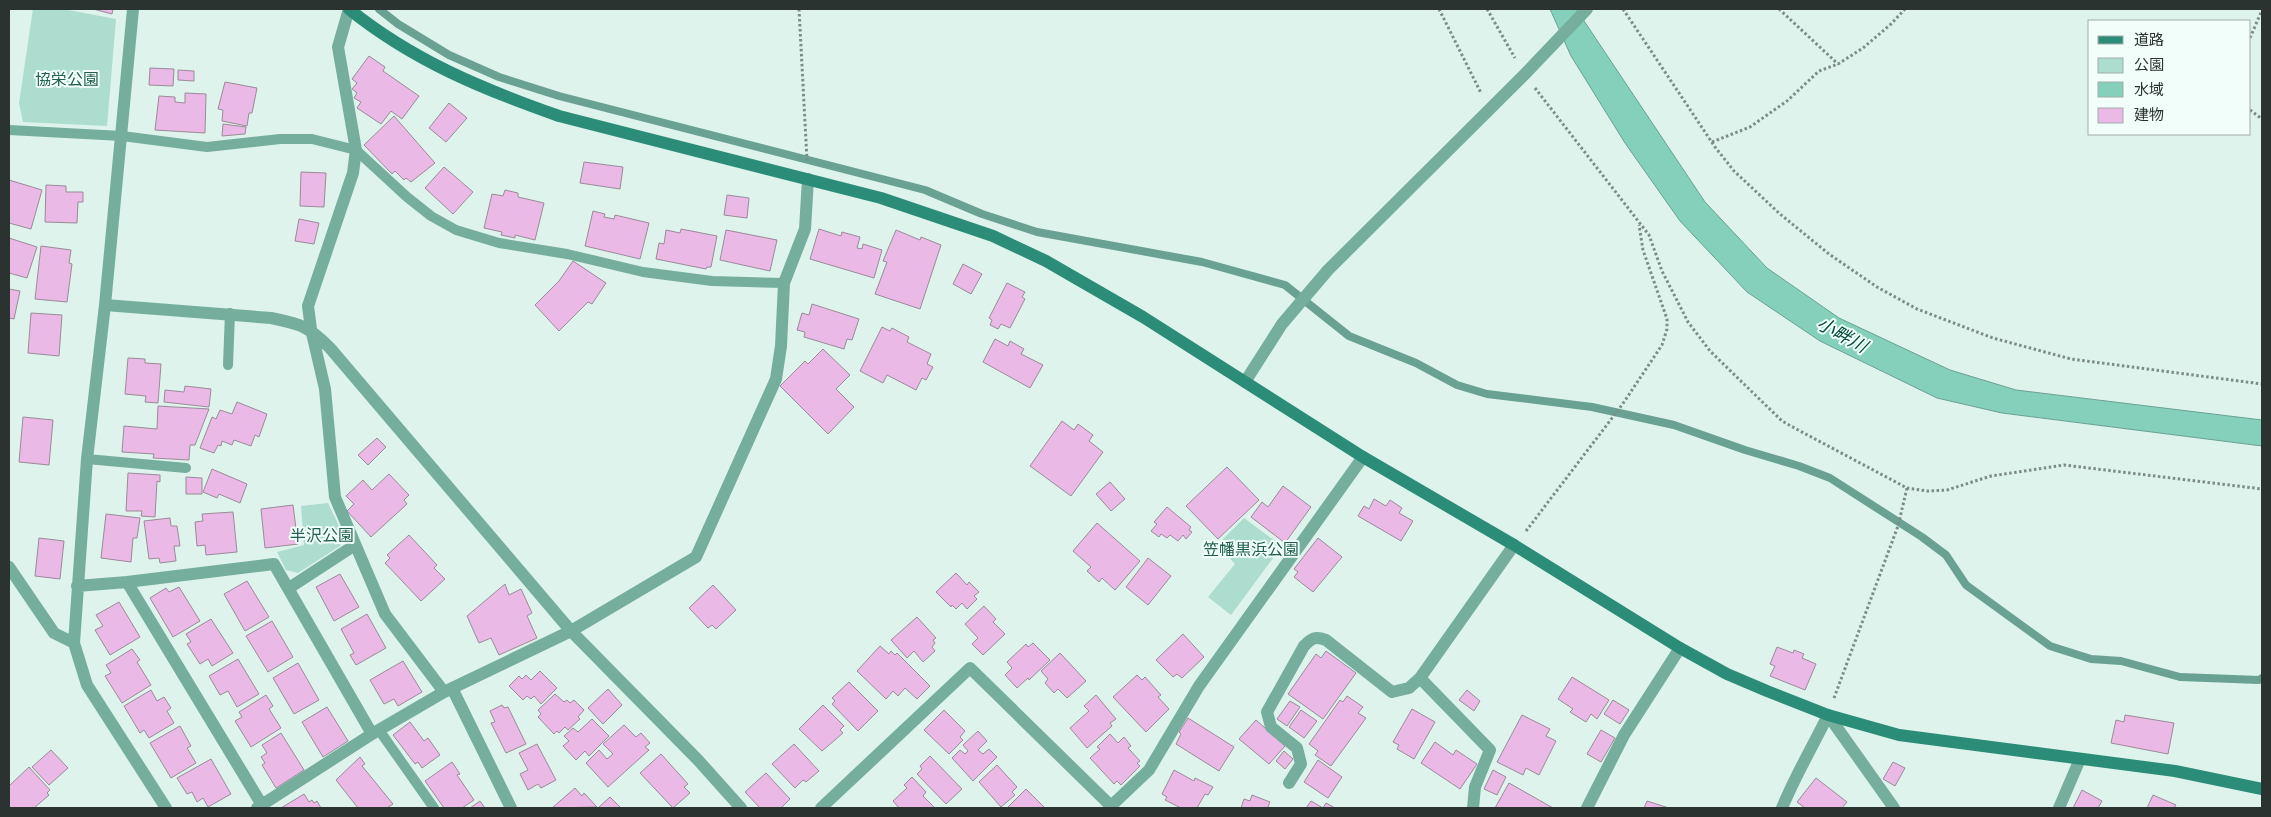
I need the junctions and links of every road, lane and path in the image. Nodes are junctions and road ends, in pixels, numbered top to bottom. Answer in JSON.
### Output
{"nodes":[{"id":1,"x":133,"y":9,"type":"edge"},
{"id":2,"x":349,"y":9,"type":"edge"},
{"id":3,"x":799,"y":9,"type":"edge"},
{"id":4,"x":1439,"y":9,"type":"edge"},
{"id":5,"x":1487,"y":9,"type":"edge"},
{"id":6,"x":1587,"y":9,"type":"edge"},
{"id":7,"x":1623,"y":9,"type":"edge"},
{"id":8,"x":1779,"y":9,"type":"edge"},
{"id":9,"x":1905,"y":9,"type":"edge"},
{"id":10,"x":2262,"y":10,"type":"edge"},
{"id":11,"x":2251,"y":36,"type":"edge"},
{"id":12,"x":1838,"y":64,"type":"junction"},
{"id":13,"x":1524,"y":75,"type":"junction"},
{"id":14,"x":1490,"y":110,"type":"junction"},
{"id":15,"x":2251,"y":111,"type":"edge"},
{"id":16,"x":2262,"y":119,"type":"edge"},
{"id":17,"x":9,"y":130,"type":"edge"},
{"id":18,"x":122,"y":136,"type":"junction"},
{"id":19,"x":1712,"y":142,"type":"junction"},
{"id":20,"x":356,"y":150,"type":"junction"},
{"id":21,"x":808,"y":179,"type":"junction"},
{"id":22,"x":1638,"y":224,"type":"junction"},
{"id":23,"x":784,"y":282,"type":"junction"},
{"id":24,"x":105,"y":305,"type":"junction"},
{"id":25,"x":230,"y":313,"type":"junction"},
{"id":26,"x":311,"y":329,"type":"junction"},
{"id":27,"x":228,"y":366,"type":"dead end"},
{"id":28,"x":1245,"y":382,"type":"junction"},
{"id":29,"x":2262,"y":384,"type":"edge"},
{"id":30,"x":1363,"y":457,"type":"junction"},
{"id":31,"x":87,"y":459,"type":"junction"},
{"id":32,"x":186,"y":468,"type":"dead end"},
{"id":33,"x":1907,"y":488,"type":"junction"},
{"id":34,"x":2262,"y":489,"type":"edge"},
{"id":35,"x":355,"y":545,"type":"junction"},
{"id":36,"x":1514,"y":545,"type":"junction"},
{"id":37,"x":9,"y":567,"type":"edge"},
{"id":38,"x":127,"y":582,"type":"junction"},
{"id":39,"x":77,"y":586,"type":"junction"},
{"id":40,"x":289,"y":588,"type":"junction"},
{"id":41,"x":571,"y":631,"type":"junction"},
{"id":42,"x":74,"y":643,"type":"junction"},
{"id":43,"x":1680,"y":648,"type":"junction"},
{"id":44,"x":1420,"y":678,"type":"junction"},
{"id":45,"x":448,"y":690,"type":"junction"},
{"id":46,"x":1828,"y":715,"type":"junction"},
{"id":47,"x":375,"y":732,"type":"junction"},
{"id":48,"x":2080,"y":759,"type":"junction"},
{"id":49,"x":1289,"y":783,"type":"dead end"},
{"id":50,"x":2262,"y":789,"type":"edge"},
{"id":51,"x":260,"y":807,"type":"edge"},
{"id":52,"x":166,"y":808,"type":"edge"},
{"id":53,"x":434,"y":808,"type":"edge"},
{"id":54,"x":511,"y":808,"type":"edge"},
{"id":55,"x":741,"y":808,"type":"edge"},
{"id":56,"x":821,"y":808,"type":"edge"},
{"id":57,"x":1473,"y":808,"type":"edge"},
{"id":58,"x":1587,"y":808,"type":"edge"},
{"id":59,"x":1782,"y":808,"type":"edge"},
{"id":60,"x":1894,"y":808,"type":"edge"},
{"id":61,"x":2059,"y":808,"type":"edge"}],
"edges":[{"from":1,"to":18,"type":"street"},
{"from":2,"to":20,"type":"street"},
{"from":2,"to":21,"type":"street"},
{"from":3,"to":21,"type":"path"},
{"from":4,"to":14,"type":"path"},
{"from":5,"to":13,"type":"path"},
{"from":6,"to":13,"type":"street"},
{"from":7,"to":19,"type":"path"},
{"from":8,"to":12,"type":"path"},
{"from":9,"to":12,"type":"path"},
{"from":10,"to":11,"type":"path"},
{"from":12,"to":19,"type":"path"},
{"from":13,"to":14,"type":"street"},
{"from":13,"to":22,"type":"path"},
{"from":14,"to":28,"type":"street"},
{"from":15,"to":16,"type":"path"},
{"from":17,"to":18,"type":"lane"},
{"from":18,"to":20,"type":"lane"},
{"from":18,"to":24,"type":"street"},
{"from":19,"to":29,"type":"path"},
{"from":20,"to":23,"type":"lane"},
{"from":20,"to":26,"type":"street"},
{"from":21,"to":23,"type":"street"},
{"from":21,"to":28,"type":"street"},
{"from":22,"to":33,"type":"path"},
{"from":22,"to":36,"type":"path"},
{"from":23,"to":41,"type":"street"},
{"from":24,"to":25,"type":"street"},
{"from":24,"to":31,"type":"street"},
{"from":25,"to":26,"type":"street"},
{"from":25,"to":27,"type":"lane"},
{"from":26,"to":35,"type":"street"},
{"from":26,"to":41,"type":"street"},
{"from":28,"to":30,"type":"street"},
{"from":30,"to":36,"type":"street"},
{"from":30,"to":56,"type":"street"},
{"from":31,"to":32,"type":"lane"},
{"from":31,"to":39,"type":"street"},
{"from":33,"to":34,"type":"path"},
{"from":33,"to":46,"type":"path"},
{"from":35,"to":40,"type":"street"},
{"from":35,"to":45,"type":"street"},
{"from":36,"to":43,"type":"street"},
{"from":36,"to":44,"type":"street"},
{"from":37,"to":42,"type":"street"},
{"from":38,"to":39,"type":"street"},
{"from":38,"to":40,"type":"street"},
{"from":38,"to":51,"type":"street"},
{"from":39,"to":42,"type":"street"},
{"from":40,"to":47,"type":"street"},
{"from":41,"to":45,"type":"street"},
{"from":41,"to":55,"type":"street"},
{"from":42,"to":52,"type":"street"},
{"from":43,"to":46,"type":"street"},
{"from":43,"to":58,"type":"street"},
{"from":44,"to":49,"type":"street"},
{"from":44,"to":57,"type":"street"},
{"from":45,"to":47,"type":"street"},
{"from":45,"to":54,"type":"street"},
{"from":46,"to":48,"type":"street"},
{"from":46,"to":59,"type":"street"},
{"from":46,"to":60,"type":"street"},
{"from":47,"to":51,"type":"street"},
{"from":47,"to":53,"type":"lane"},
{"from":48,"to":50,"type":"street"},
{"from":48,"to":61,"type":"street"}]}
